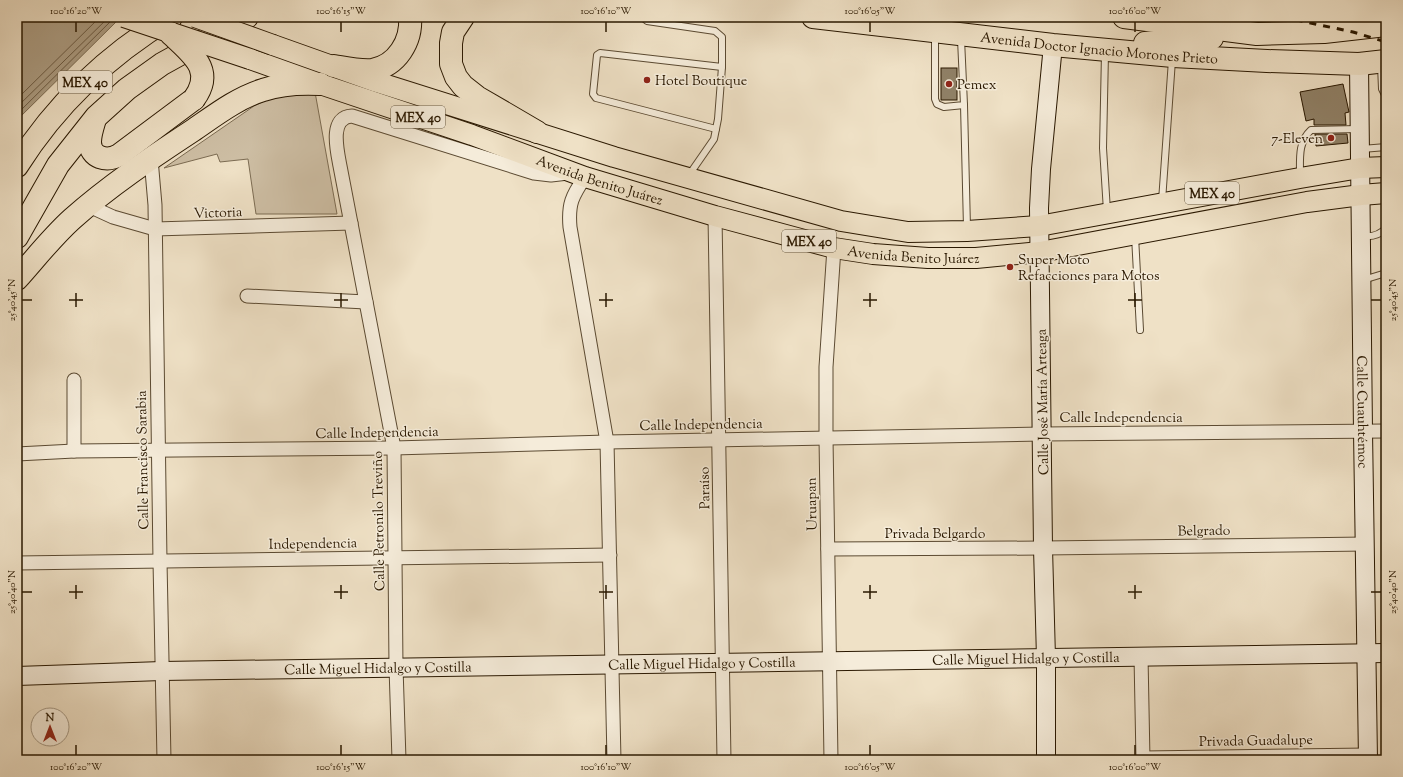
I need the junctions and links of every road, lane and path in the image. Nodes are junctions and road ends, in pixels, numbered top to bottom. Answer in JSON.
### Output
{"nodes":[{"id":1,"x":124,"y":17,"type":"edge"},
{"id":2,"x":195,"y":17,"type":"edge"},
{"id":3,"x":247,"y":17,"type":"edge"},
{"id":4,"x":410,"y":17,"type":"edge"},
{"id":5,"x":464,"y":17,"type":"edge"},
{"id":6,"x":642,"y":17,"type":"edge"},
{"id":7,"x":813,"y":17,"type":"edge"},
{"id":8,"x":1124,"y":17,"type":"edge"},
{"id":9,"x":171,"y":25,"type":"edge"},
{"id":10,"x":1386,"y":26,"type":"edge"},
{"id":11,"x":935,"y":31,"type":"junction"},
{"id":12,"x":1257,"y":34,"type":"junction"},
{"id":13,"x":961,"y":35,"type":"junction"},
{"id":14,"x":1052,"y":45,"type":"junction"},
{"id":15,"x":1104,"y":50,"type":"junction"},
{"id":16,"x":1172,"y":56,"type":"junction"},
{"id":17,"x":1383,"y":62,"type":"edge"},
{"id":18,"x":1359,"y":64,"type":"junction"},
{"id":19,"x":334,"y":66,"type":"junction"},
{"id":20,"x":722,"y":67,"type":"junction"},
{"id":21,"x":320,"y":84,"type":"junction"},
{"id":22,"x":1386,"y":97,"type":"edge"},
{"id":23,"x":964,"y":105,"type":"junction"},
{"id":24,"x":96,"y":117,"type":"junction"},
{"id":25,"x":716,"y":129,"type":"junction"},
{"id":26,"x":1360,"y":129,"type":"junction"},
{"id":27,"x":538,"y":132,"type":"junction"},
{"id":28,"x":1386,"y":147,"type":"edge"},
{"id":29,"x":614,"y":157,"type":"junction"},
{"id":30,"x":151,"y":159,"type":"junction"},
{"id":31,"x":1360,"y":159,"type":"junction"},
{"id":32,"x":17,"y":166,"type":"edge"},
{"id":33,"x":1386,"y":167,"type":"edge"},
{"id":34,"x":578,"y":175,"type":"junction"},
{"id":35,"x":687,"y":178,"type":"junction"},
{"id":36,"x":1300,"y":178,"type":"junction"},
{"id":37,"x":1386,"y":193,"type":"edge"},
{"id":38,"x":1361,"y":195,"type":"junction"},
{"id":39,"x":1162,"y":202,"type":"junction"},
{"id":40,"x":89,"y":206,"type":"junction"},
{"id":41,"x":1107,"y":213,"type":"junction"},
{"id":42,"x":715,"y":216,"type":"junction"},
{"id":43,"x":351,"y":223,"type":"junction"},
{"id":44,"x":1039,"y":226,"type":"junction"},
{"id":45,"x":1386,"y":228,"type":"edge"},
{"id":46,"x":155,"y":230,"type":"junction"},
{"id":47,"x":967,"y":231,"type":"junction"},
{"id":48,"x":1135,"y":234,"type":"junction"},
{"id":49,"x":1361,"y":236,"type":"junction"},
{"id":50,"x":17,"y":237,"type":"edge"},
{"id":51,"x":834,"y":248,"type":"junction"},
{"id":52,"x":1040,"y":252,"type":"junction"},
{"id":53,"x":1386,"y":273,"type":"edge"},
{"id":54,"x":17,"y":279,"type":"edge"},
{"id":55,"x":1361,"y":281,"type":"junction"},
{"id":56,"x":247,"y":296,"type":"dead end"},
{"id":57,"x":366,"y":302,"type":"junction"},
{"id":58,"x":1140,"y":330,"type":"dead end"},
{"id":59,"x":74,"y":380,"type":"dead end"},
{"id":60,"x":1363,"y":431,"type":"junction"},
{"id":61,"x":1386,"y":431,"type":"edge"},
{"id":62,"x":1042,"y":434,"type":"junction"},
{"id":63,"x":826,"y":438,"type":"junction"},
{"id":64,"x":719,"y":440,"type":"junction"},
{"id":65,"x":607,"y":442,"type":"junction"},
{"id":66,"x":394,"y":448,"type":"junction"},
{"id":67,"x":158,"y":451,"type":"junction"},
{"id":68,"x":74,"y":452,"type":"junction"},
{"id":69,"x":17,"y":454,"type":"edge"},
{"id":70,"x":1366,"y":544,"type":"junction"},
{"id":71,"x":1043,"y":548,"type":"junction"},
{"id":72,"x":828,"y":549,"type":"junction"},
{"id":73,"x":610,"y":555,"type":"junction"},
{"id":74,"x":395,"y":558,"type":"junction"},
{"id":75,"x":160,"y":561,"type":"junction"},
{"id":76,"x":17,"y":563,"type":"edge"},
{"id":77,"x":1367,"y":653,"type":"junction"},
{"id":78,"x":1386,"y":653,"type":"edge"},
{"id":79,"x":1142,"y":656,"type":"junction"},
{"id":80,"x":1046,"y":658,"type":"junction"},
{"id":81,"x":830,"y":661,"type":"junction"},
{"id":82,"x":723,"y":662,"type":"junction"},
{"id":83,"x":612,"y":664,"type":"junction"},
{"id":84,"x":396,"y":667,"type":"junction"},
{"id":85,"x":162,"y":671,"type":"junction"},
{"id":86,"x":17,"y":676,"type":"edge"},
{"id":87,"x":1368,"y":758,"type":"edge"},
{"id":88,"x":1143,"y":759,"type":"edge"},
{"id":89,"x":164,"y":760,"type":"edge"},
{"id":90,"x":399,"y":760,"type":"edge"},
{"id":91,"x":614,"y":760,"type":"edge"},
{"id":92,"x":724,"y":760,"type":"edge"},
{"id":93,"x":831,"y":760,"type":"edge"},
{"id":94,"x":1046,"y":760,"type":"edge"}],
"edges":[{"from":1,"to":9,"type":"main road","number":"MEX 40","bridge":true},
{"from":2,"to":19,"type":"main road","name":"Avenida Benito Juárez","number":"MEX 40","bridge":true},
{"from":3,"to":24,"type":"highway","number":"MEX 40"},
{"from":4,"to":19,"type":"highway"},
{"from":5,"to":27,"type":"highway"},
{"from":6,"to":20,"type":"lane"},
{"from":7,"to":11,"type":"highway","name":"Avenida Doctor Ignacio Morones Prieto"},
{"from":8,"to":12,"type":"highway","name":"Avenida Doctor Ignacio Morones Prieto"},
{"from":9,"to":21,"type":"main road","name":"Avenida Benito Juárez","number":"MEX 40","bridge":true},
{"from":9,"to":24,"type":"highway","bridge":true},
{"from":9,"to":32,"type":"highway","number":"MEX 40"},
{"from":10,"to":12,"type":"highway","name":"Avenida Doctor Ignacio Morones Prieto"},
{"from":11,"to":13,"type":"highway","name":"Avenida Doctor Ignacio Morones Prieto"},
{"from":11,"to":23,"type":"lane"},
{"from":12,"to":15,"type":"highway"},
{"from":13,"to":14,"type":"highway","name":"Avenida Doctor Ignacio Morones Prieto"},
{"from":13,"to":23,"type":"lane"},
{"from":14,"to":15,"type":"highway","name":"Avenida Doctor Ignacio Morones Prieto"},
{"from":14,"to":44,"type":"street","name":"Calle José María Arteaga"},
{"from":15,"to":16,"type":"highway","name":"Avenida Doctor Ignacio Morones Prieto"},
{"from":15,"to":41,"type":"lane"},
{"from":16,"to":18,"type":"highway","name":"Avenida Doctor Ignacio Morones Prieto"},
{"from":16,"to":39,"type":"lane"},
{"from":17,"to":18,"type":"highway","name":"Avenida Doctor Ignacio Morones Prieto"},
{"from":17,"to":22,"type":"lane"},
{"from":18,"to":26,"type":"street","name":"Calle Cuauhtémoc"},
{"from":19,"to":27,"type":"main road","name":"Avenida Benito Juárez","number":"MEX 40"},
{"from":20,"to":25,"type":"lane"},
{"from":20,"to":25,"type":"lane"},
{"from":21,"to":30,"type":"highway"},
{"from":21,"to":34,"type":"main road","name":"Avenida Benito Juárez","number":"MEX 40"},
{"from":23,"to":47,"type":"lane"},
{"from":24,"to":50,"type":"highway","number":"MEX 40"},
{"from":25,"to":35,"type":"lane"},
{"from":26,"to":31,"type":"street","name":"Calle Cuauhtémoc"},
{"from":26,"to":36,"type":"lane"},
{"from":27,"to":29,"type":"main road","name":"Avenida Benito Juárez","number":"MEX 40"},
{"from":28,"to":31,"type":"lane"},
{"from":29,"to":34,"type":"main road"},
{"from":29,"to":35,"type":"main road","name":"Avenida Benito Juárez","number":"MEX 40"},
{"from":30,"to":40,"type":"highway"},
{"from":30,"to":46,"type":"street","name":"Calle Francisco Sarabia"},
{"from":31,"to":33,"type":"main road","name":"Avenida Benito Juárez","number":"MEX 40"},
{"from":31,"to":36,"type":"main road","name":"Avenida Benito Juárez","number":"MEX 40"},
{"from":31,"to":38,"type":"street","name":"Calle Cuauhtémoc"},
{"from":34,"to":42,"type":"main road","name":"Avenida Benito Juárez","number":"MEX 40"},
{"from":34,"to":43,"type":"street","name":"Calle Petronilo Treviño"},
{"from":34,"to":65,"type":"street"},
{"from":35,"to":47,"type":"main road","name":"Avenida Benito Juárez","number":"MEX 40"},
{"from":36,"to":39,"type":"main road","name":"Avenida Benito Juárez","number":"MEX 40"},
{"from":37,"to":38,"type":"main road","name":"Avenida Benito Juárez","number":"MEX 40"},
{"from":38,"to":48,"type":"main road","name":"Avenida Benito Juárez","number":"MEX 40"},
{"from":38,"to":49,"type":"street","name":"Calle Cuauhtémoc"},
{"from":39,"to":41,"type":"main road","name":"Avenida Benito Juárez","number":"MEX 40"},
{"from":40,"to":46,"type":"street","name":"Victoria"},
{"from":40,"to":54,"type":"highway"},
{"from":41,"to":44,"type":"main road","name":"Avenida Benito Juárez","number":"MEX 40"},
{"from":42,"to":51,"type":"main road","name":"Avenida Benito Juárez","number":"MEX 40"},
{"from":42,"to":64,"type":"street","name":"Paraíso"},
{"from":43,"to":46,"type":"street","name":"Victoria"},
{"from":43,"to":57,"type":"street","name":"Calle Petronilo Treviño"},
{"from":44,"to":47,"type":"main road","name":"Avenida Benito Juárez","number":"MEX 40"},
{"from":44,"to":52,"type":"street","name":"Calle José María Arteaga"},
{"from":45,"to":49,"type":"lane"},
{"from":46,"to":67,"type":"street","name":"Calle Francisco Sarabia"},
{"from":48,"to":52,"type":"main road","name":"Avenida Benito Juárez","number":"MEX 40"},
{"from":48,"to":58,"type":"lane"},
{"from":49,"to":55,"type":"street","name":"Calle Cuauhtémoc"},
{"from":51,"to":52,"type":"main road","name":"Avenida Benito Juárez","number":"MEX 40"},
{"from":51,"to":63,"type":"street","name":"Uruapan"},
{"from":52,"to":62,"type":"street","name":"Calle José María Arteaga"},
{"from":53,"to":55,"type":"lane"},
{"from":55,"to":60,"type":"street","name":"Calle Cuauhtémoc"},
{"from":56,"to":57,"type":"street"},
{"from":57,"to":66,"type":"street","name":"Calle Petronilo Treviño"},
{"from":59,"to":68,"type":"street"},
{"from":60,"to":61,"type":"street","name":"Calle Independencia"},
{"from":60,"to":62,"type":"street","name":"Calle Independencia"},
{"from":60,"to":70,"type":"street","name":"Calle Cuauhtémoc"},
{"from":62,"to":63,"type":"street","name":"Calle Independencia"},
{"from":62,"to":71,"type":"street","name":"Calle José María Arteaga"},
{"from":63,"to":64,"type":"street","name":"Calle Independencia"},
{"from":63,"to":72,"type":"street","name":"Uruapan"},
{"from":64,"to":65,"type":"street","name":"Calle Independencia"},
{"from":64,"to":82,"type":"street","name":"Paraíso"},
{"from":65,"to":66,"type":"street","name":"Calle Independencia"},
{"from":65,"to":73,"type":"street"},
{"from":66,"to":67,"type":"street","name":"Calle Independencia"},
{"from":66,"to":74,"type":"street","name":"Calle Petronilo Treviño"},
{"from":67,"to":68,"type":"street","name":"Calle Independencia"},
{"from":67,"to":75,"type":"street","name":"Calle Francisco Sarabia"},
{"from":68,"to":69,"type":"street","name":"Calle Independencia"},
{"from":70,"to":71,"type":"street","name":"Belgrado"},
{"from":70,"to":77,"type":"street","name":"Calle Cuauhtémoc"},
{"from":71,"to":72,"type":"street","name":"Privada Belgardo"},
{"from":71,"to":80,"type":"street","name":"Calle José María Arteaga"},
{"from":72,"to":81,"type":"street","name":"Uruapan"},
{"from":73,"to":74,"type":"street","name":"Independencia"},
{"from":73,"to":83,"type":"street"},
{"from":74,"to":75,"type":"street","name":"Independencia"},
{"from":74,"to":84,"type":"street","name":"Calle Petronilo Treviño"},
{"from":75,"to":76,"type":"street","name":"Independencia"},
{"from":75,"to":85,"type":"street","name":"Calle Francisco Sarabia"},
{"from":77,"to":78,"type":"street","name":"Calle Miguel Hidalgo y Costilla"},
{"from":77,"to":79,"type":"street","name":"Calle Miguel Hidalgo y Costilla"},
{"from":77,"to":87,"type":"street","name":"Calle Cuauhtémoc"},
{"from":79,"to":80,"type":"street","name":"Calle Miguel Hidalgo y Costilla"},
{"from":79,"to":88,"type":"street"},
{"from":80,"to":81,"type":"street","name":"Calle Miguel Hidalgo y Costilla"},
{"from":80,"to":94,"type":"street","name":"Calle José María Arteaga"},
{"from":81,"to":82,"type":"street","name":"Calle Miguel Hidalgo y Costilla"},
{"from":81,"to":93,"type":"street","name":"Uruapan"},
{"from":82,"to":83,"type":"street","name":"Calle Miguel Hidalgo y Costilla"},
{"from":82,"to":92,"type":"street","name":"Paraíso"},
{"from":83,"to":84,"type":"street","name":"Calle Miguel Hidalgo y Costilla"},
{"from":83,"to":91,"type":"street"},
{"from":84,"to":85,"type":"street","name":"Calle Miguel Hidalgo y Costilla"},
{"from":84,"to":90,"type":"street","name":"Calle Petronilo Treviño"},
{"from":85,"to":86,"type":"street","name":"Calle Miguel Hidalgo y Costilla"},
{"from":85,"to":89,"type":"street","name":"Calle Francisco Sarabia"},
{"from":87,"to":88,"type":"street","name":"Privada Guadalupe"}]}
